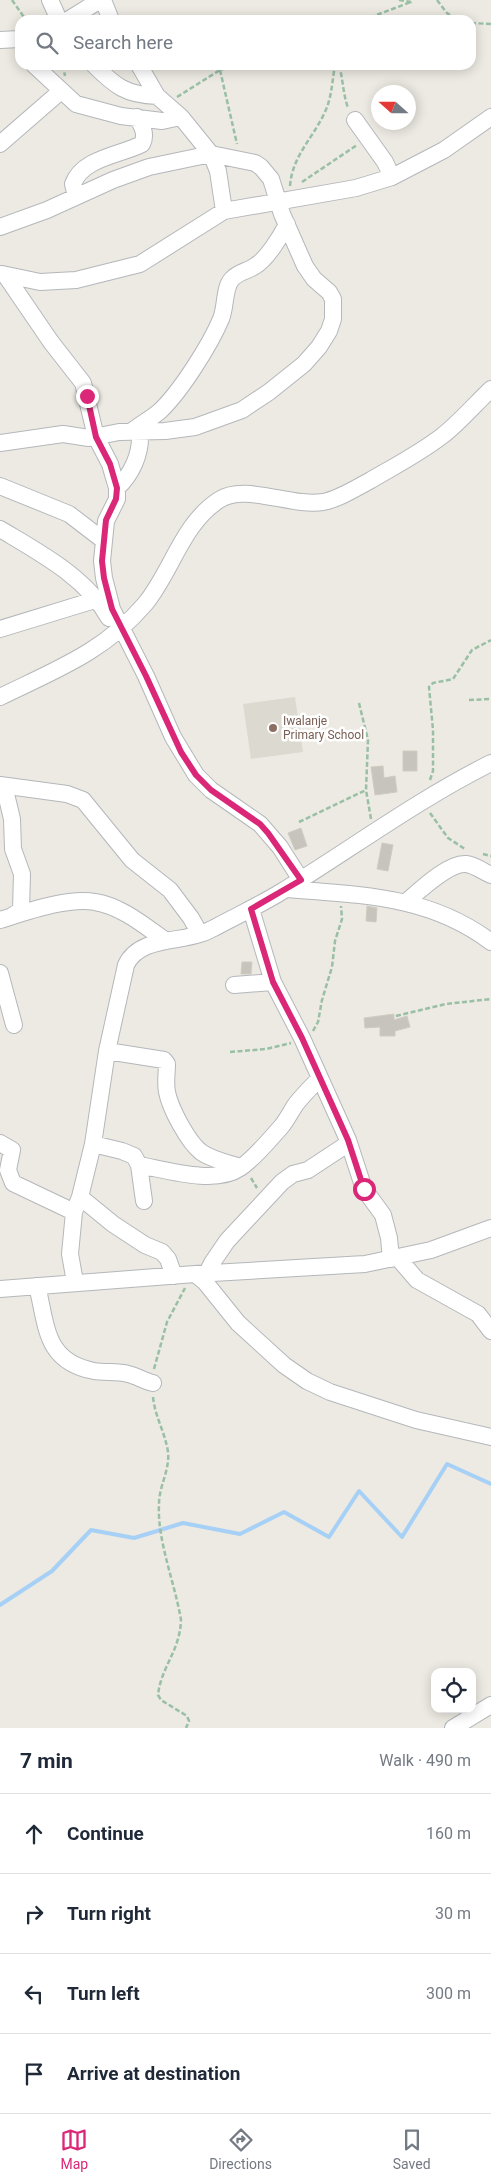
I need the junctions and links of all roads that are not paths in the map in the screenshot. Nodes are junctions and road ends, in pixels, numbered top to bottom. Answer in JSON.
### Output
{"nodes":[{"id":1,"x":50,"y":0,"type":"edge"},
{"id":2,"x":101,"y":0,"type":"edge"},
{"id":3,"x":57,"y":15,"type":"edge"},
{"id":4,"x":76,"y":15,"type":"edge"},
{"id":5,"x":108,"y":15,"type":"edge"},
{"id":6,"x":39,"y":70,"type":"edge"},
{"id":7,"x":99,"y":70,"type":"edge"},
{"id":8,"x":142,"y":70,"type":"edge"},
{"id":9,"x":61,"y":91,"type":"junction"},
{"id":10,"x":162,"y":101,"type":"junction"},
{"id":11,"x":137,"y":117,"type":"junction"},
{"id":12,"x":181,"y":117,"type":"junction"},
{"id":13,"x":491,"y":117,"type":"edge"},
{"id":14,"x":355,"y":120,"type":"road end"},
{"id":15,"x":0,"y":144,"type":"edge"},
{"id":16,"x":211,"y":154,"type":"junction"},
{"id":17,"x":392,"y":177,"type":"junction"},
{"id":18,"x":76,"y":196,"type":"junction"},
{"id":19,"x":279,"y":202,"type":"junction"},
{"id":20,"x":224,"y":211,"type":"junction"},
{"id":21,"x":287,"y":224,"type":"junction"},
{"id":22,"x":0,"y":227,"type":"edge"},
{"id":23,"x":3,"y":275,"type":"edge"},
{"id":24,"x":491,"y":389,"type":"edge"},
{"id":25,"x":132,"y":431,"type":"junction"},
{"id":26,"x":96,"y":437,"type":"junction"},
{"id":27,"x":0,"y":443,"type":"edge"},
{"id":28,"x":0,"y":486,"type":"edge"},
{"id":29,"x":117,"y":488,"type":"junction"},
{"id":30,"x":0,"y":529,"type":"edge"},
{"id":31,"x":103,"y":540,"type":"junction"},
{"id":32,"x":98,"y":599,"type":"junction"},
{"id":33,"x":0,"y":629,"type":"edge"},
{"id":34,"x":120,"y":630,"type":"junction"},
{"id":35,"x":0,"y":697,"type":"edge"},
{"id":36,"x":491,"y":763,"type":"edge"},
{"id":37,"x":0,"y":786,"type":"edge"},
{"id":38,"x":491,"y":875,"type":"edge"},
{"id":39,"x":301,"y":880,"type":"junction"},
{"id":40,"x":286,"y":889,"type":"junction"},
{"id":41,"x":406,"y":902,"type":"junction"},
{"id":42,"x":251,"y":909,"type":"junction"},
{"id":43,"x":6,"y":918,"type":"edge"},
{"id":44,"x":200,"y":934,"type":"junction"},
{"id":45,"x":166,"y":941,"type":"junction"},
{"id":46,"x":491,"y":942,"type":"edge"},
{"id":47,"x":0,"y":973,"type":"edge"},
{"id":48,"x":273,"y":982,"type":"junction"},
{"id":49,"x":234,"y":985,"type":"dead end"},
{"id":50,"x":14,"y":1025,"type":"dead end"},
{"id":51,"x":107,"y":1051,"type":"junction"},
{"id":52,"x":319,"y":1079,"type":"junction"},
{"id":53,"x":0,"y":1143,"type":"edge"},
{"id":54,"x":349,"y":1143,"type":"junction"},
{"id":55,"x":93,"y":1144,"type":"junction"},
{"id":56,"x":139,"y":1165,"type":"junction"},
{"id":57,"x":241,"y":1167,"type":"junction"},
{"id":58,"x":80,"y":1196,"type":"junction"},
{"id":59,"x":144,"y":1201,"type":"dead end"},
{"id":60,"x":74,"y":1212,"type":"junction"},
{"id":61,"x":491,"y":1228,"type":"edge"},
{"id":62,"x":394,"y":1258,"type":"junction"},
{"id":63,"x":191,"y":1274,"type":"junction"},
{"id":64,"x":75,"y":1282,"type":"junction"},
{"id":65,"x":36,"y":1286,"type":"junction"},
{"id":66,"x":0,"y":1289,"type":"edge"},
{"id":67,"x":491,"y":1331,"type":"edge"},
{"id":68,"x":153,"y":1383,"type":"road end"},
{"id":69,"x":491,"y":1437,"type":"edge"},
{"id":70,"x":491,"y":1705,"type":"edge"},
{"id":71,"x":453,"y":1728,"type":"edge"}],
"edges":[{"from":1,"to":3,"type":"street"},
{"from":2,"to":4,"type":"street"},
{"from":2,"to":5,"type":"street"},
{"from":6,"to":9,"type":"street"},
{"from":7,"to":10,"type":"street"},
{"from":8,"to":10,"type":"street"},
{"from":9,"to":11,"type":"street"},
{"from":9,"to":15,"type":"street"},
{"from":10,"to":12,"type":"street"},
{"from":11,"to":12,"type":"street"},
{"from":11,"to":18,"type":"street"},
{"from":12,"to":16,"type":"street"},
{"from":13,"to":17,"type":"street"},
{"from":14,"to":17,"type":"street"},
{"from":16,"to":18,"type":"street"},
{"from":16,"to":19,"type":"street"},
{"from":16,"to":20,"type":"street"},
{"from":17,"to":19,"type":"street"},
{"from":18,"to":22,"type":"street"},
{"from":19,"to":20,"type":"street"},
{"from":19,"to":21,"type":"street"},
{"from":20,"to":23,"type":"street"},
{"from":21,"to":25,"type":"street"},
{"from":21,"to":25,"type":"street"},
{"from":23,"to":26,"type":"street"},
{"from":24,"to":34,"type":"street"},
{"from":25,"to":26,"type":"street"},
{"from":25,"to":29,"type":"street"},
{"from":26,"to":27,"type":"street"},
{"from":26,"to":29,"type":"street"},
{"from":28,"to":31,"type":"street"},
{"from":29,"to":31,"type":"street"},
{"from":30,"to":32,"type":"street"},
{"from":31,"to":34,"type":"street"},
{"from":32,"to":33,"type":"street"},
{"from":32,"to":34,"type":"street"},
{"from":34,"to":35,"type":"street"},
{"from":34,"to":39,"type":"street"},
{"from":36,"to":39,"type":"street"},
{"from":37,"to":43,"type":"street"},
{"from":37,"to":44,"type":"street"},
{"from":38,"to":41,"type":"street"},
{"from":39,"to":40,"type":"street"},
{"from":40,"to":41,"type":"street"},
{"from":40,"to":42,"type":"street"},
{"from":41,"to":46,"type":"street"},
{"from":42,"to":44,"type":"street"},
{"from":42,"to":48,"type":"street"},
{"from":43,"to":45,"type":"street"},
{"from":44,"to":45,"type":"street"},
{"from":45,"to":51,"type":"street"},
{"from":47,"to":50,"type":"street"},
{"from":48,"to":49,"type":"street"},
{"from":48,"to":52,"type":"street"},
{"from":51,"to":55,"type":"street"},
{"from":51,"to":57,"type":"street"},
{"from":52,"to":54,"type":"street"},
{"from":52,"to":57,"type":"street"},
{"from":53,"to":60,"type":"street"},
{"from":54,"to":62,"type":"street"},
{"from":54,"to":63,"type":"street"},
{"from":55,"to":56,"type":"street"},
{"from":55,"to":58,"type":"street"},
{"from":56,"to":57,"type":"street"},
{"from":56,"to":59,"type":"street"},
{"from":58,"to":60,"type":"street"},
{"from":58,"to":63,"type":"street"},
{"from":60,"to":64,"type":"street"},
{"from":61,"to":62,"type":"street"},
{"from":62,"to":63,"type":"street"},
{"from":62,"to":67,"type":"street"},
{"from":63,"to":64,"type":"street"},
{"from":63,"to":69,"type":"street"},
{"from":64,"to":65,"type":"street"},
{"from":65,"to":66,"type":"street"},
{"from":65,"to":68,"type":"street"},
{"from":70,"to":71,"type":"street"}]}
